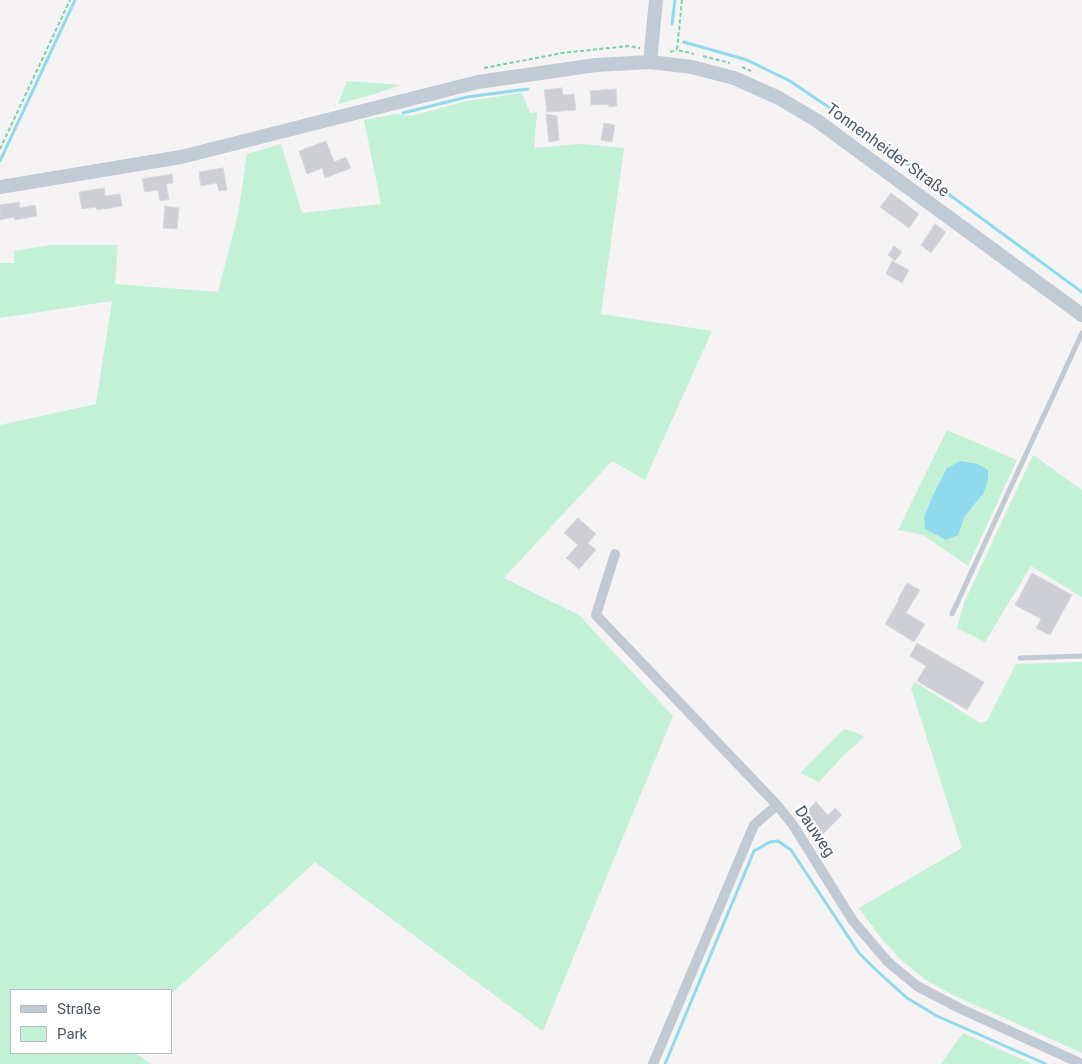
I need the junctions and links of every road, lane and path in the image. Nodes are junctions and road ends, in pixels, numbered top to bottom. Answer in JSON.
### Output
{"nodes":[{"id":1,"x":70,"y":0,"type":"edge"},
{"id":2,"x":656,"y":0,"type":"edge"},
{"id":3,"x":650,"y":62,"type":"junction"},
{"id":4,"x":0,"y":149,"type":"edge"},
{"id":5,"x":0,"y":187,"type":"edge"},
{"id":6,"x":1082,"y":315,"type":"edge"},
{"id":7,"x":1082,"y":333,"type":"edge"},
{"id":8,"x":615,"y":554,"type":"dead end"},
{"id":9,"x":952,"y":614,"type":"dead end"},
{"id":10,"x":1082,"y":656,"type":"edge"},
{"id":11,"x":1020,"y":658,"type":"dead end"},
{"id":12,"x":777,"y":805,"type":"junction"},
{"id":13,"x":654,"y":1064,"type":"edge"},
{"id":14,"x":1082,"y":1064,"type":"edge"}],
"edges":[{"from":1,"to":4,"type":"path"},
{"from":2,"to":3,"type":"street"},
{"from":3,"to":5,"type":"street","name":"Tonnenheider Straße"},
{"from":3,"to":6,"type":"street","name":"Tonnenheider Straße"},
{"from":7,"to":9,"type":"lane"},
{"from":8,"to":12,"type":"street","name":"Dauweg"},
{"from":10,"to":11,"type":"lane"},
{"from":12,"to":13,"type":"street"},
{"from":12,"to":14,"type":"street","name":"Dauweg"}]}
